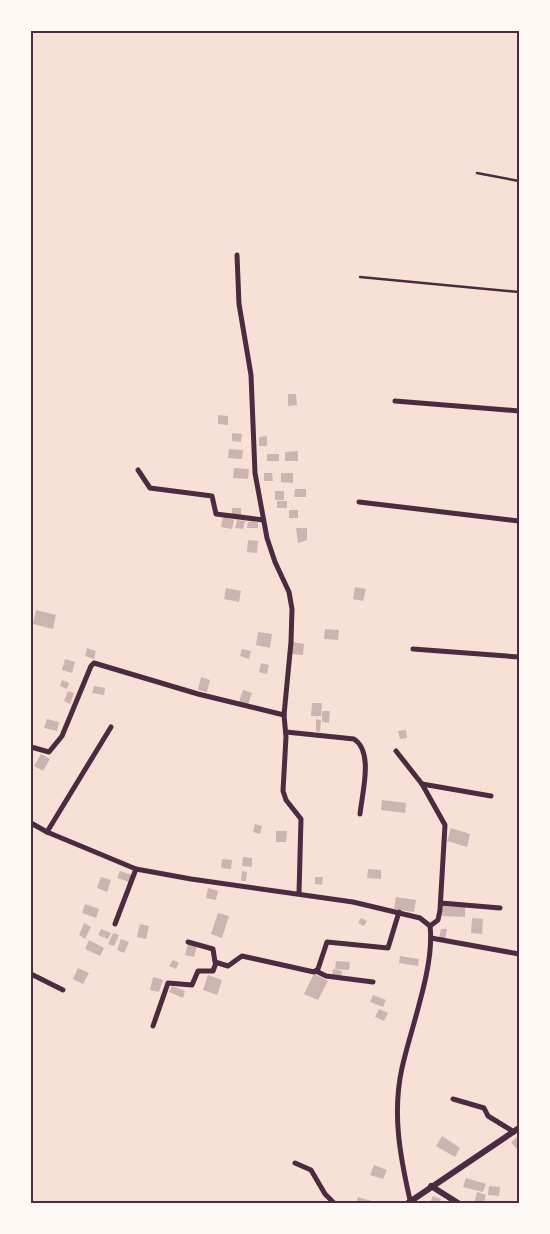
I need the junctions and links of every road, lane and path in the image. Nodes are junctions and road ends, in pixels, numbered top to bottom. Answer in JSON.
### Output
{"nodes":[{"id":1,"x":477,"y":173,"type":"dead end"},
{"id":2,"x":519,"y":181,"type":"edge"},
{"id":3,"x":236,"y":255,"type":"dead end"},
{"id":4,"x":360,"y":277,"type":"dead end"},
{"id":5,"x":519,"y":292,"type":"edge"},
{"id":6,"x":395,"y":401,"type":"dead end"},
{"id":7,"x":519,"y":411,"type":"edge"},
{"id":8,"x":138,"y":470,"type":"dead end"},
{"id":9,"x":359,"y":502,"type":"dead end"},
{"id":10,"x":263,"y":520,"type":"junction"},
{"id":11,"x":519,"y":521,"type":"edge"},
{"id":12,"x":412,"y":649,"type":"dead end"},
{"id":13,"x":519,"y":657,"type":"edge"},
{"id":14,"x":284,"y":715,"type":"junction"},
{"id":15,"x":111,"y":727,"type":"dead end"},
{"id":16,"x":286,"y":732,"type":"junction"},
{"id":17,"x":31,"y":747,"type":"edge"},
{"id":18,"x":396,"y":751,"type":"dead end"},
{"id":19,"x":422,"y":784,"type":"junction"},
{"id":20,"x":490,"y":796,"type":"dead end"},
{"id":21,"x":360,"y":814,"type":"dead end"},
{"id":22,"x":31,"y":823,"type":"edge"},
{"id":23,"x":47,"y":832,"type":"junction"},
{"id":24,"x":136,"y":869,"type":"junction"},
{"id":25,"x":299,"y":893,"type":"junction"},
{"id":26,"x":441,"y":903,"type":"junction"},
{"id":27,"x":500,"y":908,"type":"dead end"},
{"id":28,"x":399,"y":912,"type":"junction"},
{"id":29,"x":115,"y":924,"type":"dead end"},
{"id":30,"x":430,"y":926,"type":"junction"},
{"id":31,"x":431,"y":938,"type":"junction"},
{"id":32,"x":188,"y":942,"type":"dead end"},
{"id":33,"x":519,"y":954,"type":"edge"},
{"id":34,"x":216,"y":963,"type":"junction"},
{"id":35,"x":316,"y":971,"type":"junction"},
{"id":36,"x":31,"y":974,"type":"edge"},
{"id":37,"x":373,"y":982,"type":"dead end"},
{"id":38,"x":63,"y":990,"type":"dead end"},
{"id":39,"x":153,"y":1026,"type":"dead end"},
{"id":40,"x":453,"y":1099,"type":"dead end"},
{"id":41,"x":516,"y":1130,"type":"edge"},
{"id":42,"x":295,"y":1163,"type":"dead end"},
{"id":43,"x":431,"y":1186,"type":"junction"},
{"id":44,"x":409,"y":1201,"type":"edge"},
{"id":45,"x":332,"y":1202,"type":"edge"},
{"id":46,"x":458,"y":1203,"type":"edge"}],
"edges":[{"from":1,"to":2,"type":"lane"},
{"from":3,"to":10,"type":"street"},
{"from":4,"to":5,"type":"lane"},
{"from":6,"to":7,"type":"street"},
{"from":8,"to":10,"type":"street"},
{"from":9,"to":11,"type":"street"},
{"from":10,"to":14,"type":"street"},
{"from":12,"to":13,"type":"street"},
{"from":14,"to":16,"type":"street"},
{"from":14,"to":17,"type":"street"},
{"from":15,"to":23,"type":"street"},
{"from":16,"to":21,"type":"street"},
{"from":16,"to":25,"type":"street"},
{"from":18,"to":19,"type":"street"},
{"from":19,"to":20,"type":"street"},
{"from":19,"to":26,"type":"street"},
{"from":22,"to":23,"type":"street"},
{"from":23,"to":24,"type":"street"},
{"from":24,"to":25,"type":"street"},
{"from":24,"to":29,"type":"street"},
{"from":25,"to":28,"type":"street"},
{"from":26,"to":27,"type":"street"},
{"from":26,"to":30,"type":"street"},
{"from":28,"to":30,"type":"street"},
{"from":28,"to":35,"type":"street"},
{"from":30,"to":31,"type":"street"},
{"from":31,"to":33,"type":"street"},
{"from":31,"to":44,"type":"street"},
{"from":32,"to":34,"type":"street"},
{"from":34,"to":35,"type":"street"},
{"from":34,"to":39,"type":"street"},
{"from":35,"to":37,"type":"street"},
{"from":36,"to":38,"type":"street"},
{"from":40,"to":41,"type":"street"},
{"from":41,"to":43,"type":"street"},
{"from":42,"to":45,"type":"street"},
{"from":43,"to":44,"type":"street"},
{"from":43,"to":46,"type":"street"}]}
